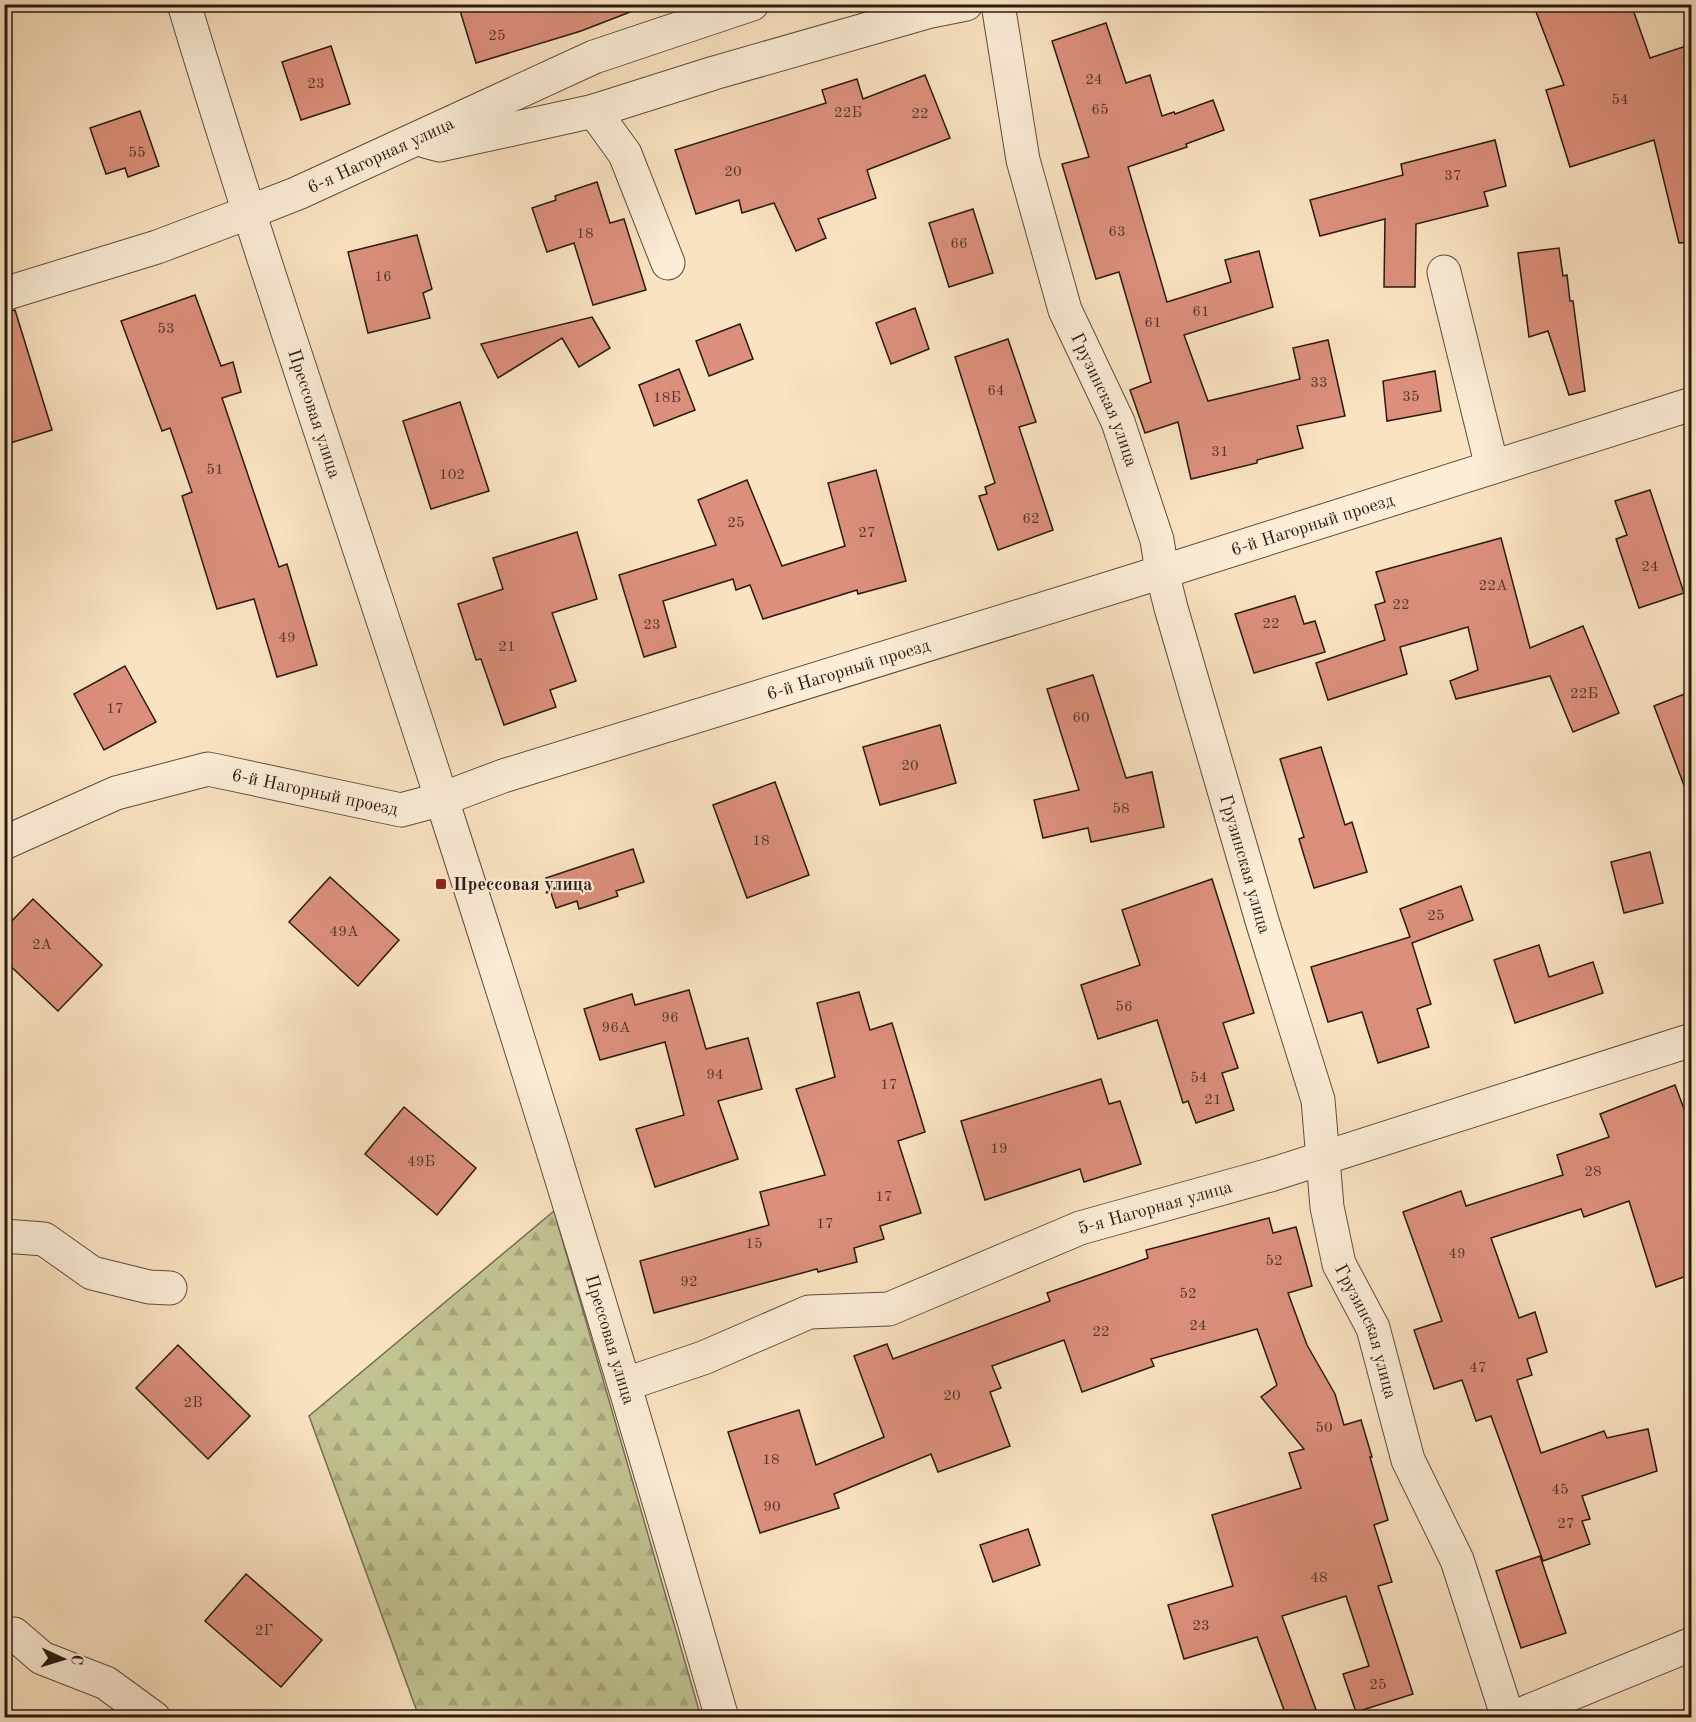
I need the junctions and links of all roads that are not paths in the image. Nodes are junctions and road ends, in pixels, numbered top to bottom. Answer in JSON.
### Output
{"nodes":[{"id":1,"x":184,"y":4,"type":"edge"},
{"id":2,"x":752,"y":4,"type":"edge"},
{"id":3,"x":966,"y":4,"type":"edge"},
{"id":4,"x":998,"y":4,"type":"edge"},
{"id":5,"x":594,"y":111,"type":"junction"},
{"id":6,"x":415,"y":138,"type":"junction"},
{"id":7,"x":247,"y":213,"type":"junction"},
{"id":8,"x":668,"y":263,"type":"dead end"},
{"id":9,"x":1443,"y":272,"type":"dead end"},
{"id":10,"x":4,"y":294,"type":"edge"},
{"id":11,"x":1692,"y":404,"type":"edge"},
{"id":12,"x":1492,"y":467,"type":"junction"},
{"id":13,"x":1162,"y":572,"type":"junction"},
{"id":14,"x":442,"y":799,"type":"junction"},
{"id":15,"x":4,"y":843,"type":"edge"},
{"id":16,"x":1692,"y":1040,"type":"edge"},
{"id":17,"x":1324,"y":1156,"type":"junction"},
{"id":18,"x":4,"y":1236,"type":"edge"},
{"id":19,"x":170,"y":1288,"type":"dead end"},
{"id":20,"x":626,"y":1384,"type":"junction"},
{"id":21,"x":4,"y":1634,"type":"edge"},
{"id":22,"x":1692,"y":1644,"type":"edge"},
{"id":23,"x":1553,"y":1710,"type":"edge"},
{"id":24,"x":154,"y":1718,"type":"edge"},
{"id":25,"x":722,"y":1718,"type":"edge"},
{"id":26,"x":1508,"y":1718,"type":"edge"},
{"id":27,"x":1512,"y":1718,"type":"edge"}],
"edges":[{"from":1,"to":7,"type":"street","name":"Прессовая улица"},
{"from":2,"to":6,"type":"street","name":"6-я Нагорная улица"},
{"from":3,"to":5,"type":"street"},
{"from":4,"to":13,"type":"street","name":"Грузинская улица"},
{"from":5,"to":6,"type":"street"},
{"from":5,"to":8,"type":"street"},
{"from":6,"to":7,"type":"street","name":"6-я Нагорная улица"},
{"from":7,"to":10,"type":"street","name":"6-я Нагорная улица"},
{"from":7,"to":14,"type":"street","name":"Прессовая улица"},
{"from":9,"to":12,"type":"street"},
{"from":11,"to":12,"type":"street","name":"6-й Нагорный проезд"},
{"from":12,"to":13,"type":"street","name":"6-й Нагорный проезд"},
{"from":13,"to":14,"type":"street","name":"6-й Нагорный проезд"},
{"from":13,"to":17,"type":"street","name":"Грузинская улица"},
{"from":14,"to":15,"type":"street","name":"6-й Нагорный проезд"},
{"from":14,"to":20,"type":"street","name":"Прессовая улица"},
{"from":16,"to":17,"type":"street","name":"5-я Нагорная улица"},
{"from":17,"to":20,"type":"street","name":"5-я Нагорная улица"},
{"from":17,"to":26,"type":"street","name":"Грузинская улица"},
{"from":18,"to":19,"type":"street"},
{"from":20,"to":25,"type":"street","name":"Прессовая улица"},
{"from":21,"to":24,"type":"street"},
{"from":22,"to":23,"type":"street"},
{"from":23,"to":27,"type":"street"}]}
